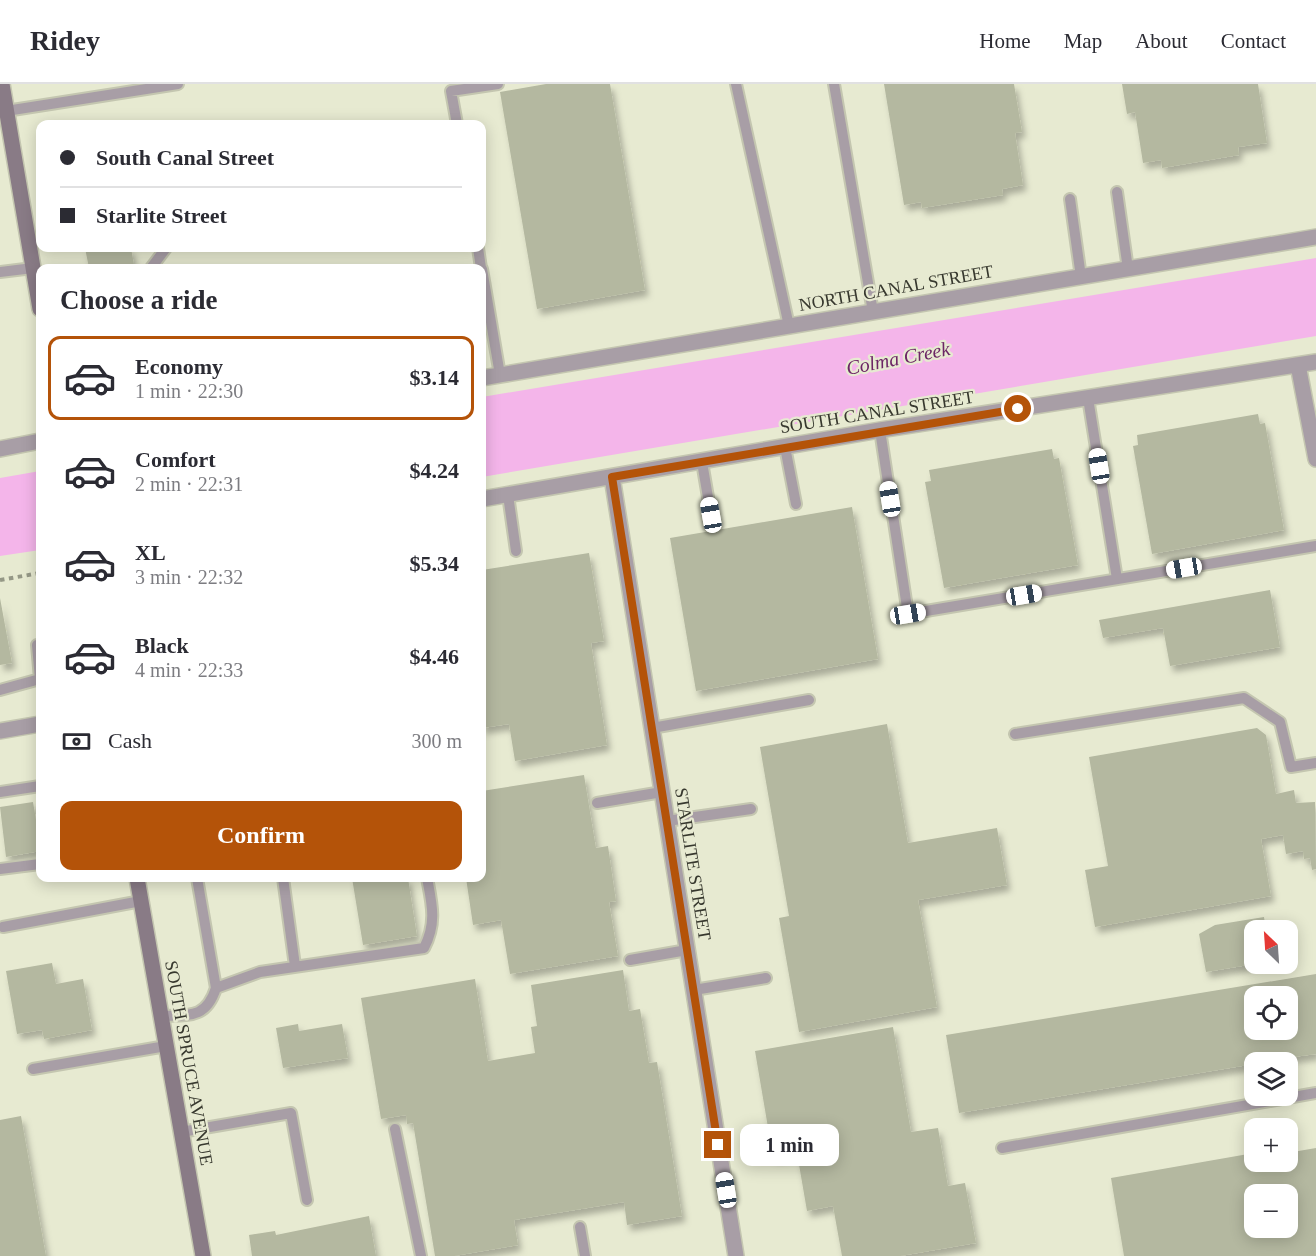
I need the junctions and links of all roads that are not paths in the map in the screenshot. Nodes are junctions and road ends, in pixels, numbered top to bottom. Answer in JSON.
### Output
{"nodes":[{"id":1,"x":2,"y":84,"type":"edge"},
{"id":2,"x":178,"y":84,"type":"edge"},
{"id":3,"x":498,"y":84,"type":"edge"},
{"id":4,"x":736,"y":84,"type":"edge"},
{"id":5,"x":834,"y":84,"type":"edge"},
{"id":6,"x":153,"y":86,"type":"edge"},
{"id":7,"x":6,"y":111,"type":"junction"},
{"id":8,"x":456,"y":120,"type":"edge"},
{"id":9,"x":1117,"y":192,"type":"dead end"},
{"id":10,"x":1070,"y":199,"type":"dead end"},
{"id":11,"x":1316,"y":237,"type":"edge"},
{"id":12,"x":33,"y":268,"type":"junction"},
{"id":13,"x":1128,"y":269,"type":"junction"},
{"id":14,"x":0,"y":272,"type":"edge"},
{"id":15,"x":1081,"y":277,"type":"junction"},
{"id":16,"x":36,"y":286,"type":"edge"},
{"id":17,"x":486,"y":297,"type":"edge"},
{"id":18,"x":873,"y":312,"type":"junction"},
{"id":19,"x":789,"y":326,"type":"junction"},
{"id":20,"x":1316,"y":362,"type":"edge"},
{"id":21,"x":1298,"y":365,"type":"junction"},
{"id":22,"x":500,"y":375,"type":"junction"},
{"id":23,"x":486,"y":377,"type":"edge"},
{"id":24,"x":1088,"y":398,"type":"junction"},
{"id":25,"x":880,"y":430,"type":"junction"},
{"id":26,"x":36,"y":442,"type":"edge"},
{"id":27,"x":785,"y":447,"type":"junction"},
{"id":28,"x":0,"y":449,"type":"edge"},
{"id":29,"x":1316,"y":459,"type":"edge"},
{"id":30,"x":702,"y":462,"type":"junction"},
{"id":31,"x":612,"y":477,"type":"junction"},
{"id":32,"x":508,"y":495,"type":"junction"},
{"id":33,"x":486,"y":498,"type":"edge"},
{"id":34,"x":796,"y":504,"type":"dead end"},
{"id":35,"x":711,"y":515,"type":"dead end"},
{"id":36,"x":1316,"y":546,"type":"edge"},
{"id":37,"x":516,"y":551,"type":"dead end"},
{"id":38,"x":1117,"y":579,"type":"junction"},
{"id":39,"x":36,"y":680,"type":"edge"},
{"id":40,"x":0,"y":690,"type":"edge"},
{"id":41,"x":810,"y":700,"type":"dead end"},
{"id":42,"x":36,"y":725,"type":"edge"},
{"id":43,"x":652,"y":728,"type":"junction"},
{"id":44,"x":0,"y":731,"type":"edge"},
{"id":45,"x":1015,"y":734,"type":"dead end"},
{"id":46,"x":1316,"y":763,"type":"edge"},
{"id":47,"x":36,"y":787,"type":"edge"},
{"id":48,"x":0,"y":792,"type":"edge"},
{"id":49,"x":662,"y":792,"type":"junction"},
{"id":50,"x":597,"y":803,"type":"dead end"},
{"id":51,"x":751,"y":809,"type":"dead end"},
{"id":52,"x":667,"y":821,"type":"junction"},
{"id":53,"x":36,"y":864,"type":"edge"},
{"id":54,"x":0,"y":869,"type":"edge"},
{"id":55,"x":138,"y":882,"type":"edge"},
{"id":56,"x":198,"y":882,"type":"edge"},
{"id":57,"x":284,"y":882,"type":"edge"},
{"id":58,"x":428,"y":882,"type":"edge"},
{"id":59,"x":141,"y":901,"type":"junction"},
{"id":60,"x":3,"y":927,"type":"dead end"},
{"id":61,"x":687,"y":950,"type":"junction"},
{"id":62,"x":630,"y":960,"type":"dead end"},
{"id":63,"x":295,"y":966,"type":"junction"},
{"id":64,"x":766,"y":978,"type":"dead end"},
{"id":65,"x":216,"y":988,"type":"junction"},
{"id":66,"x":694,"y":990,"type":"junction"},
{"id":67,"x":161,"y":1016,"type":"junction"},
{"id":68,"x":166,"y":1046,"type":"junction"},
{"id":69,"x":33,"y":1069,"type":"dead end"},
{"id":70,"x":1316,"y":1093,"type":"edge"},
{"id":71,"x":395,"y":1129,"type":"dead end"},
{"id":72,"x":181,"y":1132,"type":"junction"},
{"id":73,"x":1002,"y":1148,"type":"dead end"},
{"id":74,"x":306,"y":1200,"type":"dead end"},
{"id":75,"x":580,"y":1227,"type":"dead end"},
{"id":76,"x":203,"y":1256,"type":"edge"},
{"id":77,"x":421,"y":1256,"type":"edge"},
{"id":78,"x":585,"y":1256,"type":"edge"},
{"id":79,"x":736,"y":1256,"type":"edge"}],
"edges":[{"from":1,"to":7,"type":"main road"},
{"from":2,"to":6,"type":"lane"},
{"from":3,"to":8,"type":"lane"},
{"from":4,"to":19,"type":"lane"},
{"from":5,"to":18,"type":"lane"},
{"from":6,"to":7,"type":"lane"},
{"from":7,"to":12,"type":"main road"},
{"from":9,"to":13,"type":"lane"},
{"from":10,"to":15,"type":"lane"},
{"from":11,"to":13,"type":"street","name":"NORTH CANAL STREET"},
{"from":12,"to":14,"type":"lane"},
{"from":12,"to":16,"type":"main road"},
{"from":13,"to":15,"type":"street","name":"NORTH CANAL STREET"},
{"from":15,"to":18,"type":"street","name":"NORTH CANAL STREET"},
{"from":17,"to":22,"type":"lane"},
{"from":18,"to":19,"type":"street","name":"NORTH CANAL STREET"},
{"from":19,"to":22,"type":"street","name":"NORTH CANAL STREET"},
{"from":20,"to":21,"type":"street","name":"SOUTH CANAL STREET"},
{"from":21,"to":24,"type":"street","name":"SOUTH CANAL STREET"},
{"from":21,"to":29,"type":"street"},
{"from":22,"to":23,"type":"street","name":"NORTH CANAL STREET"},
{"from":24,"to":25,"type":"street","name":"SOUTH CANAL STREET"},
{"from":24,"to":38,"type":"lane"},
{"from":25,"to":27,"type":"street","name":"SOUTH CANAL STREET"},
{"from":25,"to":38,"type":"lane"},
{"from":26,"to":28,"type":"street"},
{"from":27,"to":30,"type":"street","name":"SOUTH CANAL STREET"},
{"from":27,"to":34,"type":"lane"},
{"from":30,"to":31,"type":"street","name":"SOUTH CANAL STREET"},
{"from":30,"to":35,"type":"lane"},
{"from":31,"to":32,"type":"street","name":"SOUTH CANAL STREET"},
{"from":31,"to":43,"type":"street","name":"STARLITE STREET"},
{"from":32,"to":33,"type":"street","name":"SOUTH CANAL STREET"},
{"from":32,"to":37,"type":"lane"},
{"from":36,"to":38,"type":"lane"},
{"from":39,"to":40,"type":"lane"},
{"from":41,"to":43,"type":"lane"},
{"from":42,"to":44,"type":"street"},
{"from":43,"to":49,"type":"street","name":"STARLITE STREET"},
{"from":45,"to":46,"type":"lane"},
{"from":47,"to":48,"type":"lane"},
{"from":49,"to":50,"type":"lane"},
{"from":49,"to":52,"type":"street","name":"STARLITE STREET"},
{"from":51,"to":52,"type":"lane"},
{"from":52,"to":61,"type":"street","name":"STARLITE STREET"},
{"from":53,"to":54,"type":"lane"},
{"from":55,"to":59,"type":"main road","name":"SOUTH SPRUCE AVENUE"},
{"from":56,"to":65,"type":"lane"},
{"from":57,"to":63,"type":"lane"},
{"from":58,"to":63,"type":"lane"},
{"from":59,"to":60,"type":"lane"},
{"from":59,"to":67,"type":"main road","name":"SOUTH SPRUCE AVENUE"},
{"from":61,"to":62,"type":"lane"},
{"from":61,"to":66,"type":"street","name":"STARLITE STREET"},
{"from":63,"to":65,"type":"lane"},
{"from":64,"to":66,"type":"lane"},
{"from":65,"to":67,"type":"lane"},
{"from":66,"to":79,"type":"street","name":"STARLITE STREET"},
{"from":67,"to":68,"type":"main road","name":"SOUTH SPRUCE AVENUE"},
{"from":68,"to":69,"type":"lane"},
{"from":68,"to":72,"type":"main road","name":"SOUTH SPRUCE AVENUE"},
{"from":70,"to":73,"type":"lane"},
{"from":71,"to":77,"type":"lane"},
{"from":72,"to":74,"type":"lane"},
{"from":72,"to":76,"type":"main road","name":"SOUTH SPRUCE AVENUE"},
{"from":75,"to":78,"type":"lane"}]}
